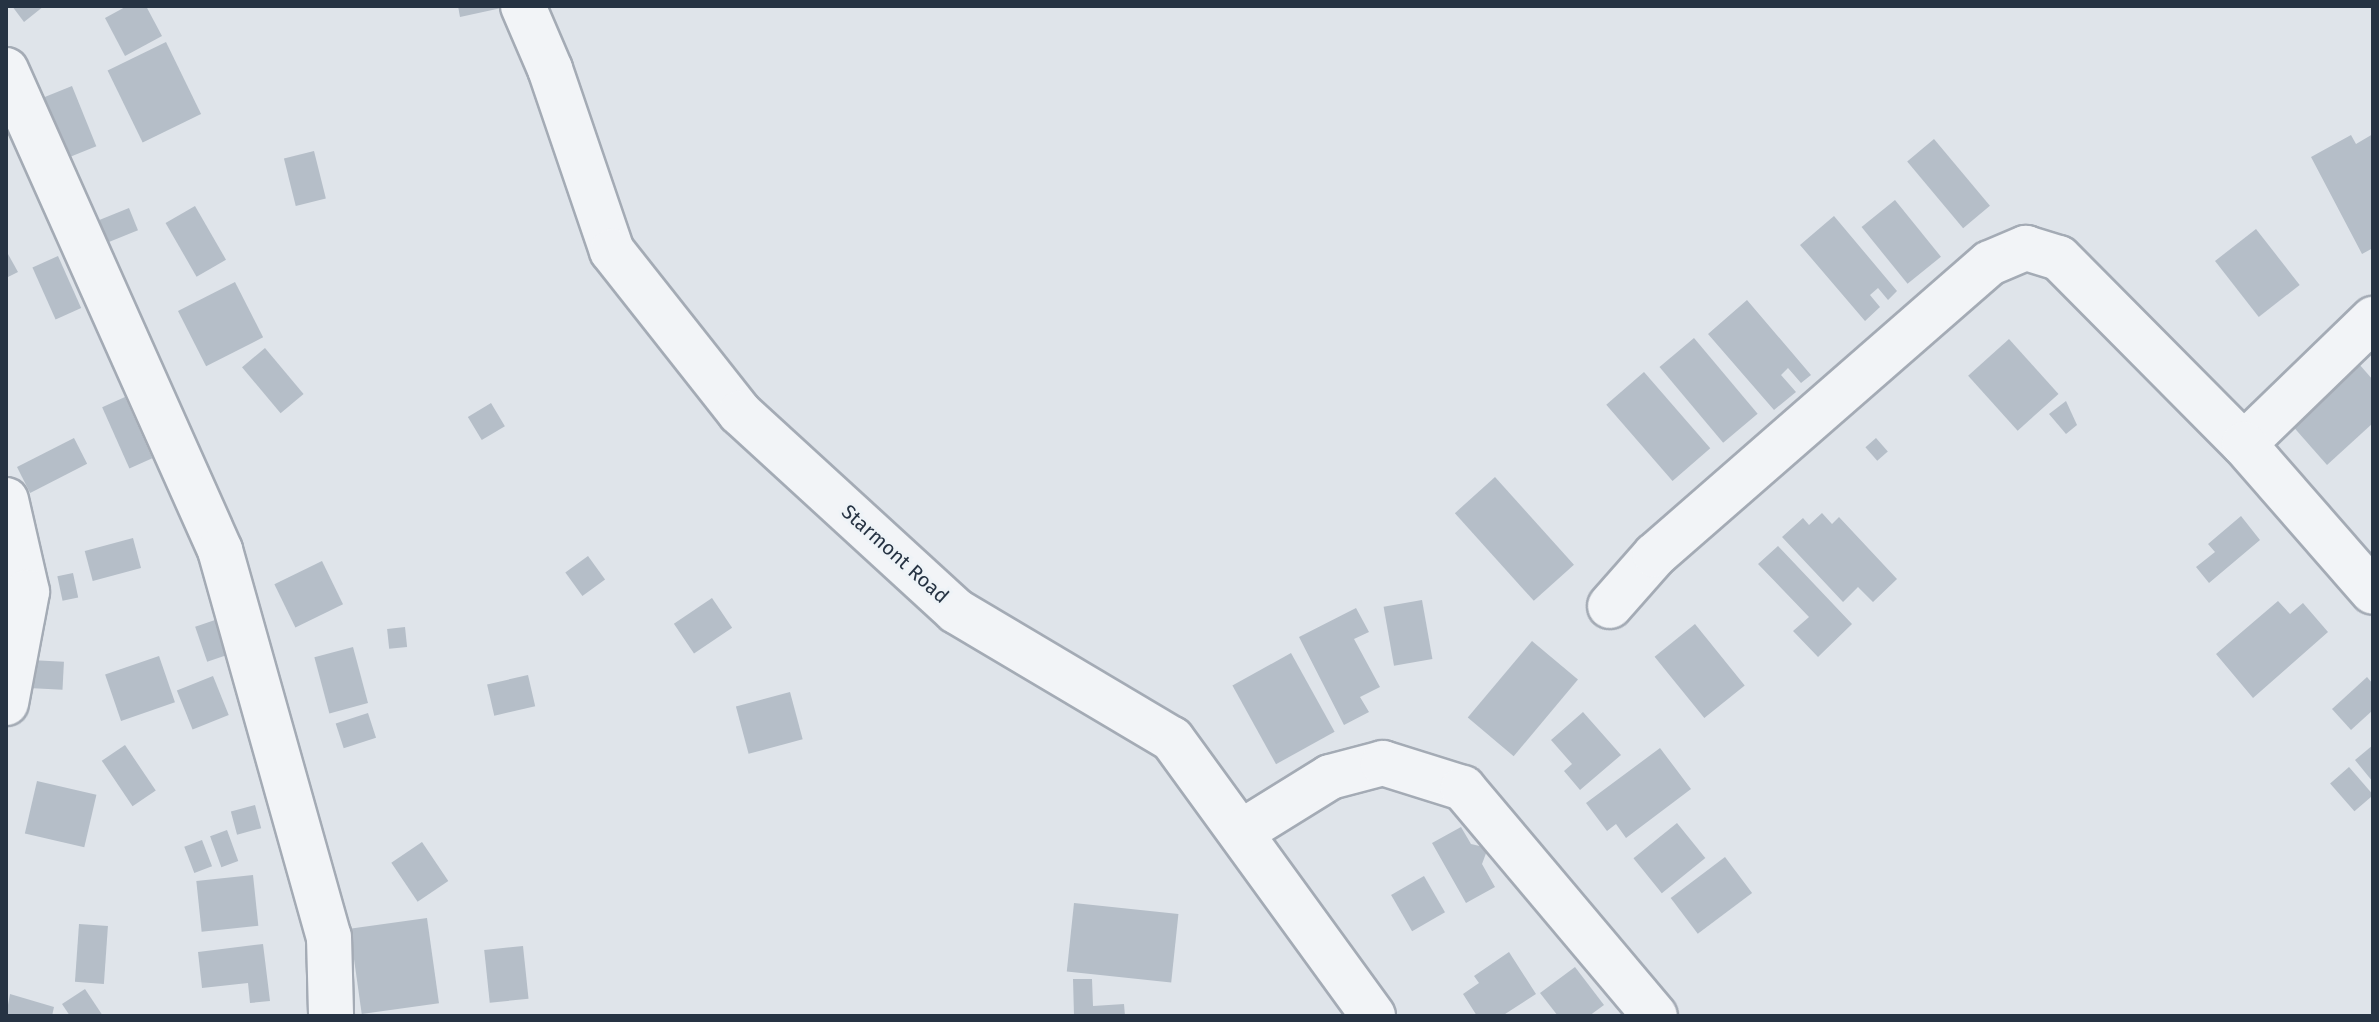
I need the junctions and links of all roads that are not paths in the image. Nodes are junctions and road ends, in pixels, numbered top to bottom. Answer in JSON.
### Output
{"nodes":[{"id":1,"x":523,"y":6,"type":"edge"},
{"id":2,"x":6,"y":70,"type":"edge"},
{"id":3,"x":2373,"y":319,"type":"edge"},
{"id":4,"x":2244,"y":444,"type":"junction"},
{"id":5,"x":6,"y":500,"type":"edge"},
{"id":6,"x":2373,"y":592,"type":"edge"},
{"id":7,"x":1610,"y":606,"type":"dead end"},
{"id":8,"x":6,"y":703,"type":"edge"},
{"id":9,"x":1243,"y":831,"type":"junction"},
{"id":10,"x":331,"y":1016,"type":"edge"},
{"id":11,"x":1373,"y":1016,"type":"edge"},
{"id":12,"x":1655,"y":1016,"type":"edge"}],
"edges":[{"from":1,"to":9,"type":"street","name":"Starmont Road"},
{"from":2,"to":10,"type":"street"},
{"from":3,"to":4,"type":"street"},
{"from":4,"to":6,"type":"street"},
{"from":4,"to":7,"type":"street"},
{"from":5,"to":8,"type":"street"},
{"from":9,"to":11,"type":"street","name":"Starmont Road"},
{"from":9,"to":12,"type":"street"}]}
